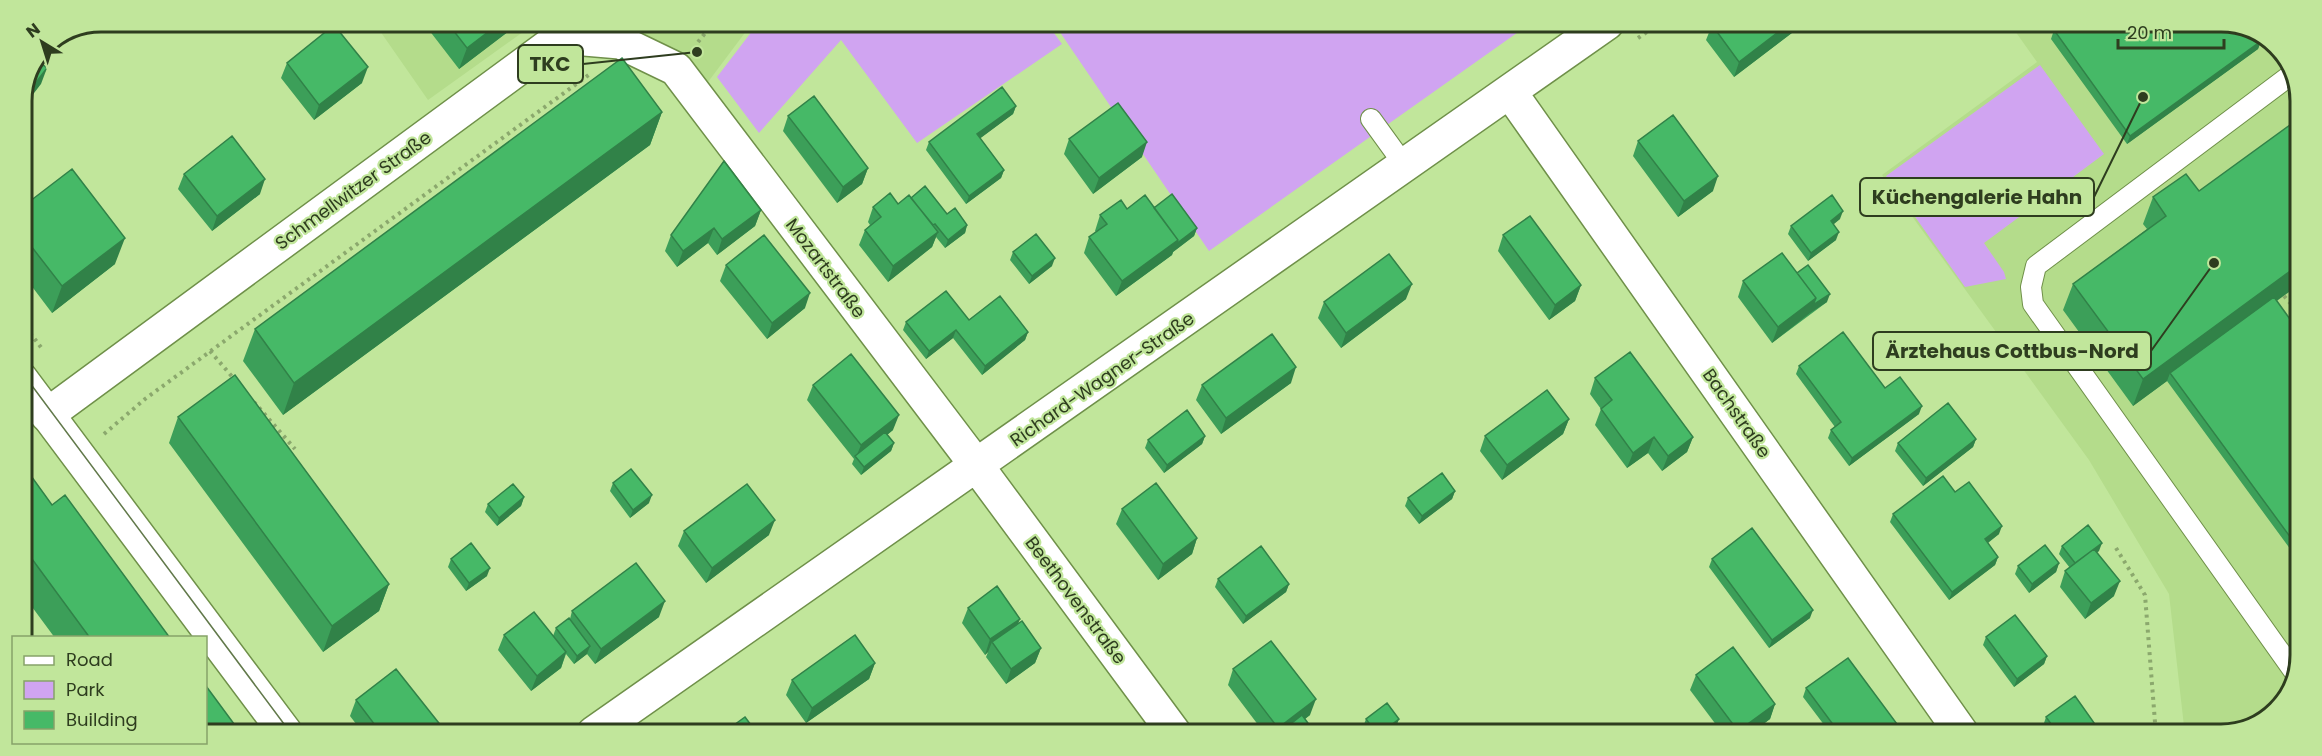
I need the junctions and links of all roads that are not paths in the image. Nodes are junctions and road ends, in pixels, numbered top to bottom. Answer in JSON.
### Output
{"nodes":[{"id":1,"x":1594,"y":32,"type":"edge"},
{"id":2,"x":676,"y":69,"type":"joint"},
{"id":3,"x":2286,"y":78,"type":"edge"},
{"id":4,"x":1510,"y":92,"type":"junction"},
{"id":5,"x":1371,"y":119,"type":"dead end"},
{"id":6,"x":1405,"y":166,"type":"junction"},
{"id":7,"x":32,"y":394,"type":"edge"},
{"id":8,"x":47,"y":415,"type":"junction"},
{"id":9,"x":977,"y":466,"type":"junction"},
{"id":10,"x":2290,"y":665,"type":"edge"},
{"id":11,"x":279,"y":724,"type":"edge"},
{"id":12,"x":607,"y":724,"type":"edge"},
{"id":13,"x":1168,"y":724,"type":"edge"},
{"id":14,"x":1955,"y":724,"type":"edge"}],
"edges":[{"from":1,"to":4,"type":"street","name":"Richard-Wagner-Straße"},
{"from":2,"to":8,"type":"street","name":"Schmellwitzer Straße"},
{"from":2,"to":9,"type":"street","name":"Mozartstraße"},
{"from":3,"to":10,"type":"lane"},
{"from":4,"to":6,"type":"street","name":"Richard-Wagner-Straße"},
{"from":4,"to":14,"type":"street","name":"Bachstraße"},
{"from":5,"to":6,"type":"lane"},
{"from":6,"to":9,"type":"street","name":"Richard-Wagner-Straße"},
{"from":7,"to":8,"type":"street"},
{"from":8,"to":11,"type":"street"},
{"from":9,"to":12,"type":"street","name":"Richard-Wagner-Straße"},
{"from":9,"to":13,"type":"street","name":"Beethovenstraße"}]}
